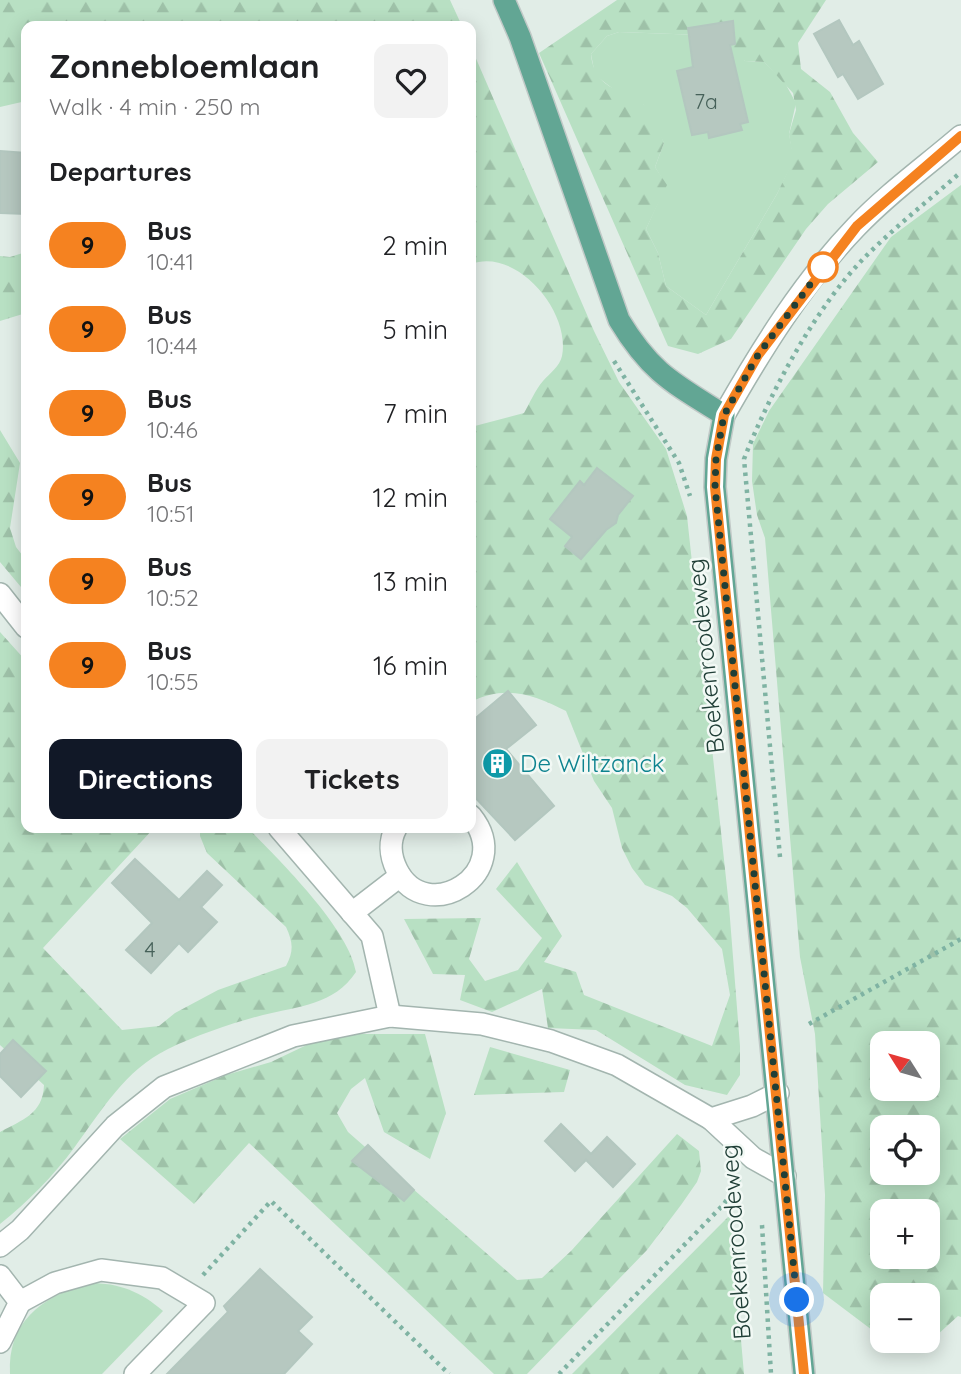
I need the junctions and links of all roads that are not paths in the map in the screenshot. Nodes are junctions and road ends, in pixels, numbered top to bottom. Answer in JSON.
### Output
{"nodes":[{"id":1,"x":503,"y":0,"type":"edge"},
{"id":2,"x":961,"y":136,"type":"edge"},
{"id":3,"x":724,"y":415,"type":"junction"},
{"id":4,"x":0,"y":594,"type":"edge"},
{"id":5,"x":21,"y":621,"type":"edge"},
{"id":6,"x":476,"y":826,"type":"edge"},
{"id":7,"x":283,"y":833,"type":"edge"},
{"id":8,"x":395,"y":833,"type":"edge"},
{"id":9,"x":400,"y":876,"type":"junction"},
{"id":10,"x":352,"y":914,"type":"junction"},
{"id":11,"x":390,"y":1016,"type":"junction"},
{"id":12,"x":778,"y":1093,"type":"junction"},
{"id":13,"x":711,"y":1119,"type":"junction"},
{"id":14,"x":785,"y":1176,"type":"junction"},
{"id":15,"x":0,"y":1246,"type":"edge"},
{"id":16,"x":0,"y":1276,"type":"edge"},
{"id":17,"x":20,"y":1302,"type":"junction"},
{"id":18,"x":0,"y":1342,"type":"edge"},
{"id":19,"x":135,"y":1374,"type":"edge"},
{"id":20,"x":804,"y":1374,"type":"edge"}],
"edges":[{"from":1,"to":3,"type":"main road"},
{"from":2,"to":3,"type":"street"},
{"from":3,"to":12,"type":"main road","name":"Boekenroodeweg"},
{"from":4,"to":5,"type":"street"},
{"from":6,"to":9,"type":"street"},
{"from":7,"to":10,"type":"street"},
{"from":8,"to":9,"type":"street"},
{"from":9,"to":10,"type":"street"},
{"from":10,"to":11,"type":"street"},
{"from":11,"to":13,"type":"street"},
{"from":11,"to":15,"type":"street"},
{"from":12,"to":13,"type":"street"},
{"from":12,"to":14,"type":"main road","name":"Boekenroodeweg"},
{"from":13,"to":14,"type":"street"},
{"from":14,"to":20,"type":"main road","name":"Boekenroodeweg"},
{"from":16,"to":17,"type":"street"},
{"from":17,"to":18,"type":"street"},
{"from":17,"to":19,"type":"street"}]}
